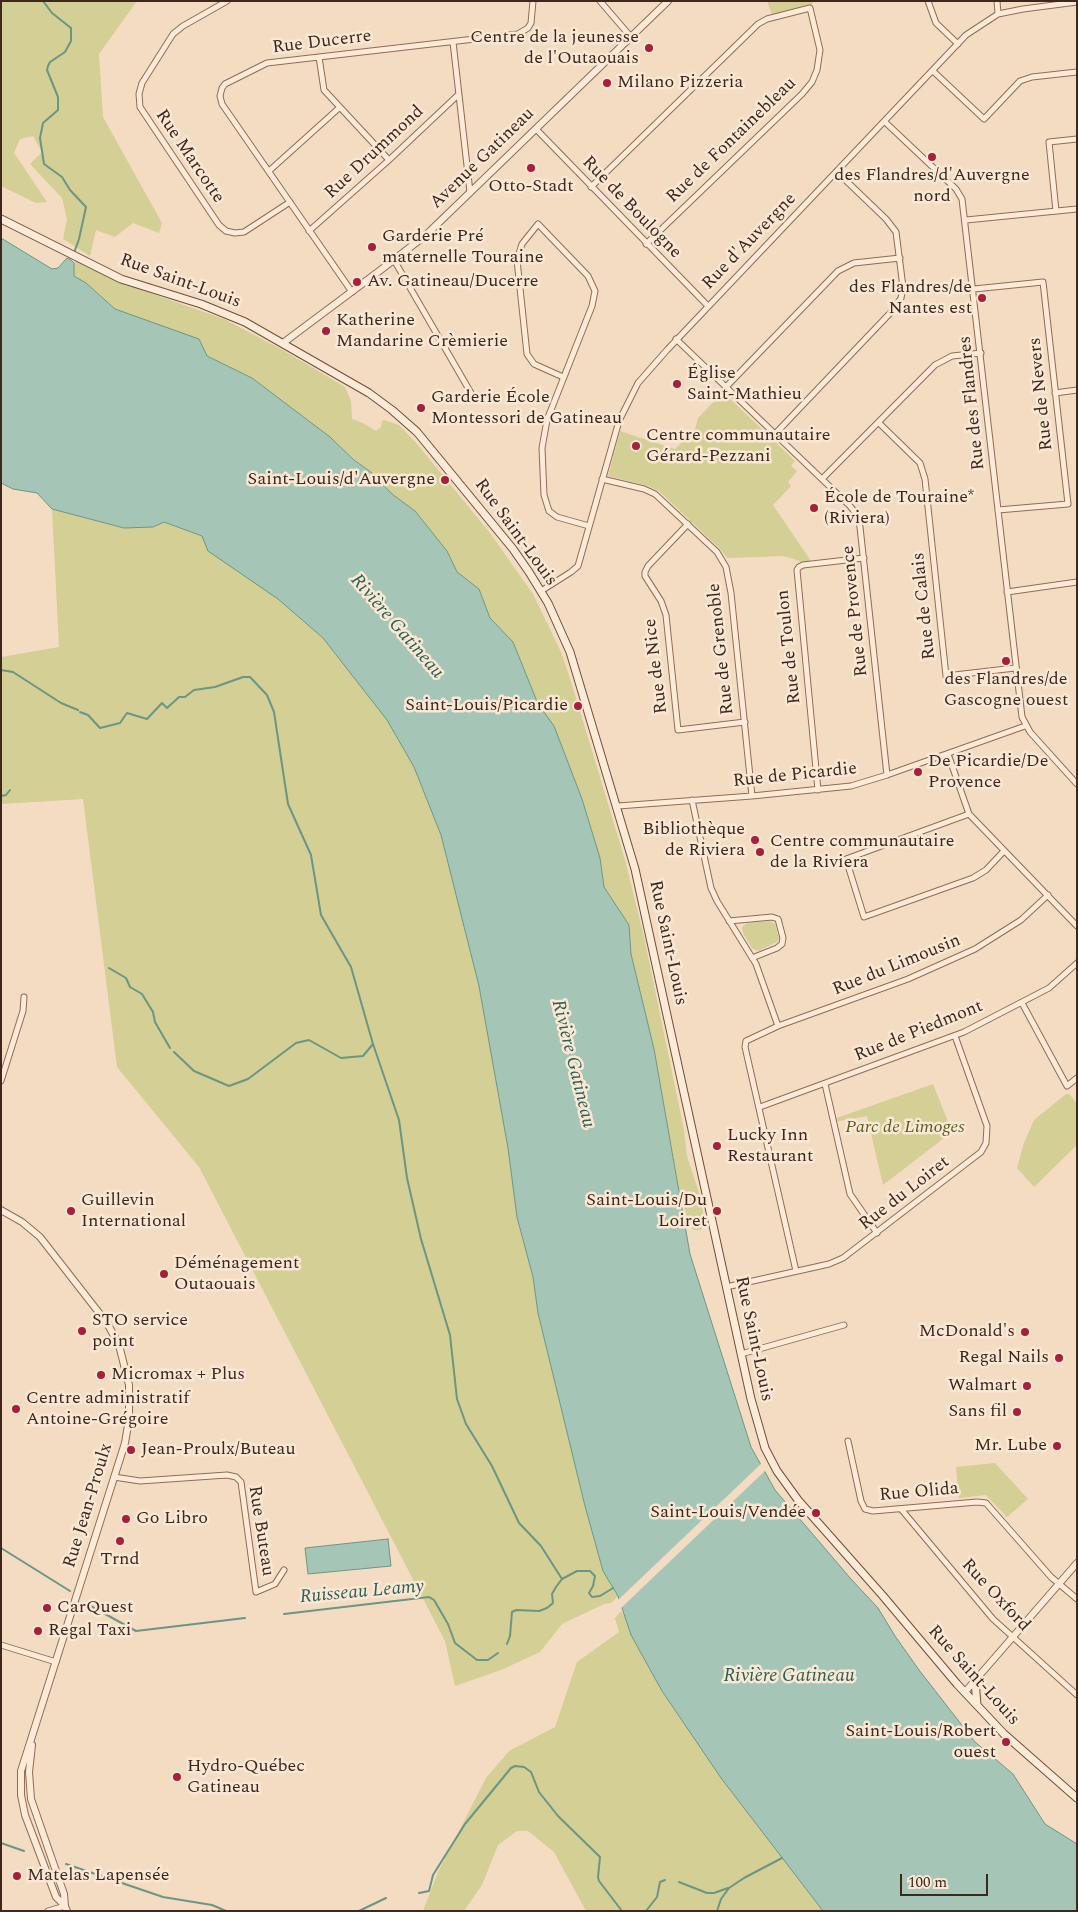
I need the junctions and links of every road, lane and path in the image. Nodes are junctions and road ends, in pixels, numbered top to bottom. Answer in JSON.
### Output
{"nodes":[{"id":1,"x":227,"y":1,"type":"edge"},
{"id":2,"x":533,"y":1,"type":"edge"},
{"id":3,"x":600,"y":1,"type":"edge"},
{"id":4,"x":668,"y":1,"type":"edge"},
{"id":5,"x":928,"y":1,"type":"edge"},
{"id":6,"x":997,"y":1,"type":"edge"},
{"id":7,"x":1067,"y":2,"type":"edge"},
{"id":8,"x":1077,"y":2,"type":"edge"},
{"id":9,"x":998,"y":14,"type":"junction"},
{"id":10,"x":631,"y":38,"type":"junction"},
{"id":11,"x":453,"y":42,"type":"junction"},
{"id":12,"x":958,"y":44,"type":"junction"},
{"id":13,"x":319,"y":57,"type":"junction"},
{"id":14,"x":933,"y":70,"type":"junction"},
{"id":15,"x":1077,"y":72,"type":"edge"},
{"id":16,"x":458,"y":95,"type":"junction"},
{"id":17,"x":339,"y":108,"type":"junction"},
{"id":18,"x":885,"y":122,"type":"junction"},
{"id":19,"x":536,"y":129,"type":"junction"},
{"id":20,"x":1077,"y":139,"type":"edge"},
{"id":21,"x":389,"y":160,"type":"junction"},
{"id":22,"x":269,"y":171,"type":"junction"},
{"id":23,"x":837,"y":172,"type":"junction"},
{"id":24,"x":591,"y":186,"type":"junction"},
{"id":25,"x":470,"y":192,"type":"junction"},
{"id":26,"x":290,"y":202,"type":"junction"},
{"id":27,"x":1077,"y":209,"type":"edge"},
{"id":28,"x":1056,"y":211,"type":"junction"},
{"id":29,"x":1,"y":219,"type":"edge"},
{"id":30,"x":966,"y":220,"type":"junction"},
{"id":31,"x":309,"y":231,"type":"junction"},
{"id":32,"x":646,"y":244,"type":"junction"},
{"id":33,"x":900,"y":258,"type":"junction"},
{"id":34,"x":394,"y":260,"type":"junction"},
{"id":35,"x":974,"y":290,"type":"junction"},
{"id":36,"x":352,"y":292,"type":"junction"},
{"id":37,"x":708,"y":306,"type":"junction"},
{"id":38,"x":676,"y":339,"type":"junction"},
{"id":39,"x":283,"y":343,"type":"junction"},
{"id":40,"x":981,"y":353,"type":"junction"},
{"id":41,"x":563,"y":377,"type":"junction"},
{"id":42,"x":726,"y":387,"type":"junction"},
{"id":43,"x":1077,"y":390,"type":"edge"},
{"id":44,"x":471,"y":393,"type":"dead end"},
{"id":45,"x":1055,"y":393,"type":"junction"},
{"id":46,"x":879,"y":423,"type":"junction"},
{"id":47,"x":775,"y":434,"type":"junction"},
{"id":48,"x":602,"y":479,"type":"junction"},
{"id":49,"x":822,"y":479,"type":"junction"},
{"id":50,"x":998,"y":510,"type":"junction"},
{"id":51,"x":688,"y":524,"type":"junction"},
{"id":52,"x":589,"y":526,"type":"junction"},
{"id":53,"x":864,"y":558,"type":"junction"},
{"id":54,"x":1077,"y":582,"type":"edge"},
{"id":55,"x":540,"y":590,"type":"junction"},
{"id":56,"x":1007,"y":592,"type":"junction"},
{"id":57,"x":1015,"y":668,"type":"junction"},
{"id":58,"x":744,"y":722,"type":"junction"},
{"id":59,"x":1026,"y":726,"type":"junction"},
{"id":60,"x":948,"y":754,"type":"junction"},
{"id":61,"x":887,"y":775,"type":"junction"},
{"id":62,"x":1075,"y":779,"type":"edge"},
{"id":63,"x":818,"y":790,"type":"junction"},
{"id":64,"x":752,"y":796,"type":"junction"},
{"id":65,"x":692,"y":800,"type":"junction"},
{"id":66,"x":618,"y":806,"type":"junction"},
{"id":67,"x":969,"y":814,"type":"junction"},
{"id":68,"x":1004,"y":851,"type":"junction"},
{"id":69,"x":1048,"y":895,"type":"junction"},
{"id":70,"x":729,"y":921,"type":"junction"},
{"id":71,"x":1077,"y":926,"type":"edge"},
{"id":72,"x":752,"y":958,"type":"junction"},
{"id":73,"x":1077,"y":963,"type":"edge"},
{"id":74,"x":24,"y":997,"type":"dead end"},
{"id":75,"x":1022,"y":1003,"type":"junction"},
{"id":76,"x":778,"y":1026,"type":"junction"},
{"id":77,"x":955,"y":1036,"type":"junction"},
{"id":78,"x":1077,"y":1078,"type":"edge"},
{"id":79,"x":1,"y":1081,"type":"edge"},
{"id":80,"x":825,"y":1084,"type":"junction"},
{"id":81,"x":760,"y":1107,"type":"junction"},
{"id":82,"x":1,"y":1210,"type":"edge"},
{"id":83,"x":877,"y":1233,"type":"junction"},
{"id":84,"x":796,"y":1270,"type":"junction"},
{"id":85,"x":726,"y":1287,"type":"junction"},
{"id":86,"x":844,"y":1325,"type":"dead end"},
{"id":87,"x":741,"y":1354,"type":"junction"},
{"id":88,"x":848,"y":1441,"type":"dead end"},
{"id":89,"x":114,"y":1477,"type":"junction"},
{"id":90,"x":901,"y":1509,"type":"junction"},
{"id":91,"x":1077,"y":1563,"type":"edge"},
{"id":92,"x":284,"y":1570,"type":"dead end"},
{"id":93,"x":1059,"y":1583,"type":"junction"},
{"id":94,"x":1077,"y":1599,"type":"edge"},
{"id":95,"x":1013,"y":1637,"type":"junction"},
{"id":96,"x":1,"y":1645,"type":"edge"},
{"id":97,"x":56,"y":1662,"type":"junction"},
{"id":98,"x":975,"y":1681,"type":"junction"},
{"id":99,"x":965,"y":1692,"type":"junction"},
{"id":100,"x":1077,"y":1695,"type":"edge"},
{"id":101,"x":977,"y":1705,"type":"junction"},
{"id":102,"x":34,"y":1733,"type":"junction"},
{"id":103,"x":1077,"y":1798,"type":"edge"},
{"id":104,"x":66,"y":1908,"type":"edge"},
{"id":105,"x":48,"y":1911,"type":"edge"}],
"edges":[{"from":1,"to":26,"type":"street","name":"Rue Marcotte"},
{"from":2,"to":11,"type":"street","name":"Rue Ducerre"},
{"from":3,"to":10,"type":"street"},
{"from":4,"to":10,"type":"street","name":"Avenue Gatineau"},
{"from":5,"to":12,"type":"street"},
{"from":6,"to":9,"type":"street"},
{"from":7,"to":8,"type":"street","name":"Rue d'Auvergne"},
{"from":7,"to":9,"type":"street","name":"Rue d'Auvergne"},
{"from":9,"to":12,"type":"street","name":"Rue d'Auvergne"},
{"from":10,"to":19,"type":"street","name":"Avenue Gatineau"},
{"from":11,"to":13,"type":"street","name":"Rue Ducerre"},
{"from":11,"to":16,"type":"street"},
{"from":12,"to":14,"type":"street","name":"Rue d'Auvergne"},
{"from":13,"to":17,"type":"street"},
{"from":13,"to":22,"type":"street","name":"Rue Ducerre"},
{"from":14,"to":15,"type":"street"},
{"from":14,"to":18,"type":"street","name":"Rue d'Auvergne"},
{"from":16,"to":21,"type":"street","name":"Rue Drummond"},
{"from":16,"to":25,"type":"street"},
{"from":17,"to":21,"type":"street"},
{"from":17,"to":22,"type":"street"},
{"from":18,"to":23,"type":"street","name":"Rue d'Auvergne"},
{"from":18,"to":30,"type":"street","name":"Rue des Flandres"},
{"from":19,"to":24,"type":"street","name":"Rue de Boulogne"},
{"from":19,"to":25,"type":"street","name":"Avenue Gatineau"},
{"from":20,"to":28,"type":"street"},
{"from":21,"to":31,"type":"street","name":"Rue Drummond"},
{"from":22,"to":26,"type":"street","name":"Rue Ducerre"},
{"from":23,"to":33,"type":"street"},
{"from":23,"to":37,"type":"street","name":"Rue d'Auvergne"},
{"from":24,"to":32,"type":"street","name":"Rue de Boulogne"},
{"from":24,"to":32,"type":"street","name":"Rue de Fontainebleau"},
{"from":25,"to":34,"type":"street","name":"Avenue Gatineau"},
{"from":26,"to":31,"type":"street","name":"Rue Ducerre"},
{"from":27,"to":28,"type":"street"},
{"from":28,"to":30,"type":"street"},
{"from":29,"to":39,"type":"main road","name":"Rue Saint-Louis"},
{"from":30,"to":35,"type":"street","name":"Rue des Flandres"},
{"from":31,"to":36,"type":"street","name":"Rue Ducerre"},
{"from":32,"to":37,"type":"street","name":"Rue de Boulogne"},
{"from":33,"to":42,"type":"street"},
{"from":33,"to":47,"type":"street"},
{"from":34,"to":36,"type":"street","name":"Avenue Gatineau"},
{"from":34,"to":44,"type":"street"},
{"from":35,"to":40,"type":"street","name":"Rue des Flandres"},
{"from":35,"to":45,"type":"street","name":"Rue de Nevers"},
{"from":36,"to":39,"type":"street","name":"Avenue Gatineau"},
{"from":37,"to":38,"type":"street","name":"Rue d'Auvergne"},
{"from":38,"to":42,"type":"street","name":"Rue de Provence"},
{"from":38,"to":48,"type":"street","name":"Rue d'Auvergne"},
{"from":39,"to":55,"type":"main road","name":"Rue Saint-Louis"},
{"from":40,"to":46,"type":"street"},
{"from":40,"to":50,"type":"street","name":"Rue des Flandres"},
{"from":41,"to":41,"type":"street"},
{"from":41,"to":52,"type":"street"},
{"from":42,"to":47,"type":"street","name":"Rue de Provence"},
{"from":43,"to":45,"type":"street"},
{"from":45,"to":50,"type":"street","name":"Rue de Nevers"},
{"from":46,"to":49,"type":"street"},
{"from":46,"to":57,"type":"street","name":"Rue de Calais"},
{"from":47,"to":49,"type":"street","name":"Rue de Provence"},
{"from":48,"to":51,"type":"street","name":"Rue de Grenoble"},
{"from":48,"to":52,"type":"street","name":"Rue d'Auvergne"},
{"from":49,"to":53,"type":"street","name":"Rue de Provence"},
{"from":50,"to":56,"type":"street","name":"Rue des Flandres"},
{"from":51,"to":58,"type":"street","name":"Rue de Grenoble"},
{"from":51,"to":58,"type":"street","name":"Rue de Nice"},
{"from":52,"to":55,"type":"street","name":"Rue d'Auvergne"},
{"from":53,"to":61,"type":"street","name":"Rue de Provence"},
{"from":53,"to":63,"type":"street","name":"Rue de Toulon"},
{"from":54,"to":56,"type":"street"},
{"from":55,"to":66,"type":"main road","name":"Rue Saint-Louis"},
{"from":56,"to":57,"type":"street","name":"Rue des Flandres"},
{"from":57,"to":59,"type":"street","name":"Rue des Flandres"},
{"from":58,"to":64,"type":"street","name":"Rue de Grenoble"},
{"from":59,"to":60,"type":"street","name":"Rue de Picardie"},
{"from":59,"to":62,"type":"street","name":"Rue des Flandres"},
{"from":60,"to":61,"type":"street","name":"Rue de Picardie"},
{"from":60,"to":67,"type":"street"},
{"from":61,"to":63,"type":"street","name":"Rue de Picardie"},
{"from":63,"to":64,"type":"street","name":"Rue de Picardie"},
{"from":64,"to":65,"type":"street","name":"Rue de Picardie"},
{"from":65,"to":66,"type":"street","name":"Rue de Picardie"},
{"from":65,"to":70,"type":"street"},
{"from":66,"to":85,"type":"main road","name":"Rue Saint-Louis"},
{"from":67,"to":68,"type":"street"},
{"from":67,"to":68,"type":"street"},
{"from":68,"to":69,"type":"street"},
{"from":69,"to":71,"type":"street"},
{"from":69,"to":76,"type":"street","name":"Rue du Limousin"},
{"from":70,"to":72,"type":"street"},
{"from":70,"to":72,"type":"street"},
{"from":72,"to":76,"type":"street"},
{"from":73,"to":75,"type":"street","name":"Rue de Piedmont"},
{"from":74,"to":79,"type":"street"},
{"from":75,"to":77,"type":"street","name":"Rue de Piedmont"},
{"from":75,"to":78,"type":"street"},
{"from":76,"to":81,"type":"street","name":"Rue du Limousin"},
{"from":77,"to":80,"type":"street","name":"Rue de Piedmont"},
{"from":77,"to":83,"type":"street","name":"Rue du Loiret"},
{"from":80,"to":81,"type":"street","name":"Rue de Piedmont"},
{"from":80,"to":83,"type":"street"},
{"from":81,"to":84,"type":"street"},
{"from":82,"to":89,"type":"street","name":"Rue Jean-Proulx"},
{"from":83,"to":84,"type":"street","name":"Rue du Loiret"},
{"from":84,"to":85,"type":"street","name":"Rue du Loiret"},
{"from":85,"to":87,"type":"main road","name":"Rue Saint-Louis"},
{"from":86,"to":87,"type":"street"},
{"from":87,"to":99,"type":"main road","name":"Rue Saint-Louis"},
{"from":88,"to":90,"type":"street","name":"Rue Olida"},
{"from":89,"to":92,"type":"street","name":"Rue Buteau"},
{"from":89,"to":97,"type":"street","name":"Rue Jean-Proulx"},
{"from":90,"to":93,"type":"street","name":"Rue Olida"},
{"from":90,"to":95,"type":"street","name":"Rue Oxford"},
{"from":91,"to":93,"type":"street"},
{"from":93,"to":94,"type":"street"},
{"from":93,"to":95,"type":"street"},
{"from":95,"to":98,"type":"street"},
{"from":95,"to":100,"type":"street","name":"Rue Oxford"},
{"from":96,"to":97,"type":"street"},
{"from":97,"to":102,"type":"street","name":"Rue Jean-Proulx"},
{"from":98,"to":99,"type":"street"},
{"from":98,"to":101,"type":"main road"},
{"from":99,"to":101,"type":"main road","name":"Rue Saint-Louis"},
{"from":101,"to":103,"type":"main road","name":"Rue Saint-Louis"},
{"from":102,"to":104,"type":"street","name":"Rue Jean-Proulx"},
{"from":102,"to":104,"type":"street","name":"Rue Jean-Proulx"},
{"from":104,"to":105,"type":"street"}]}
